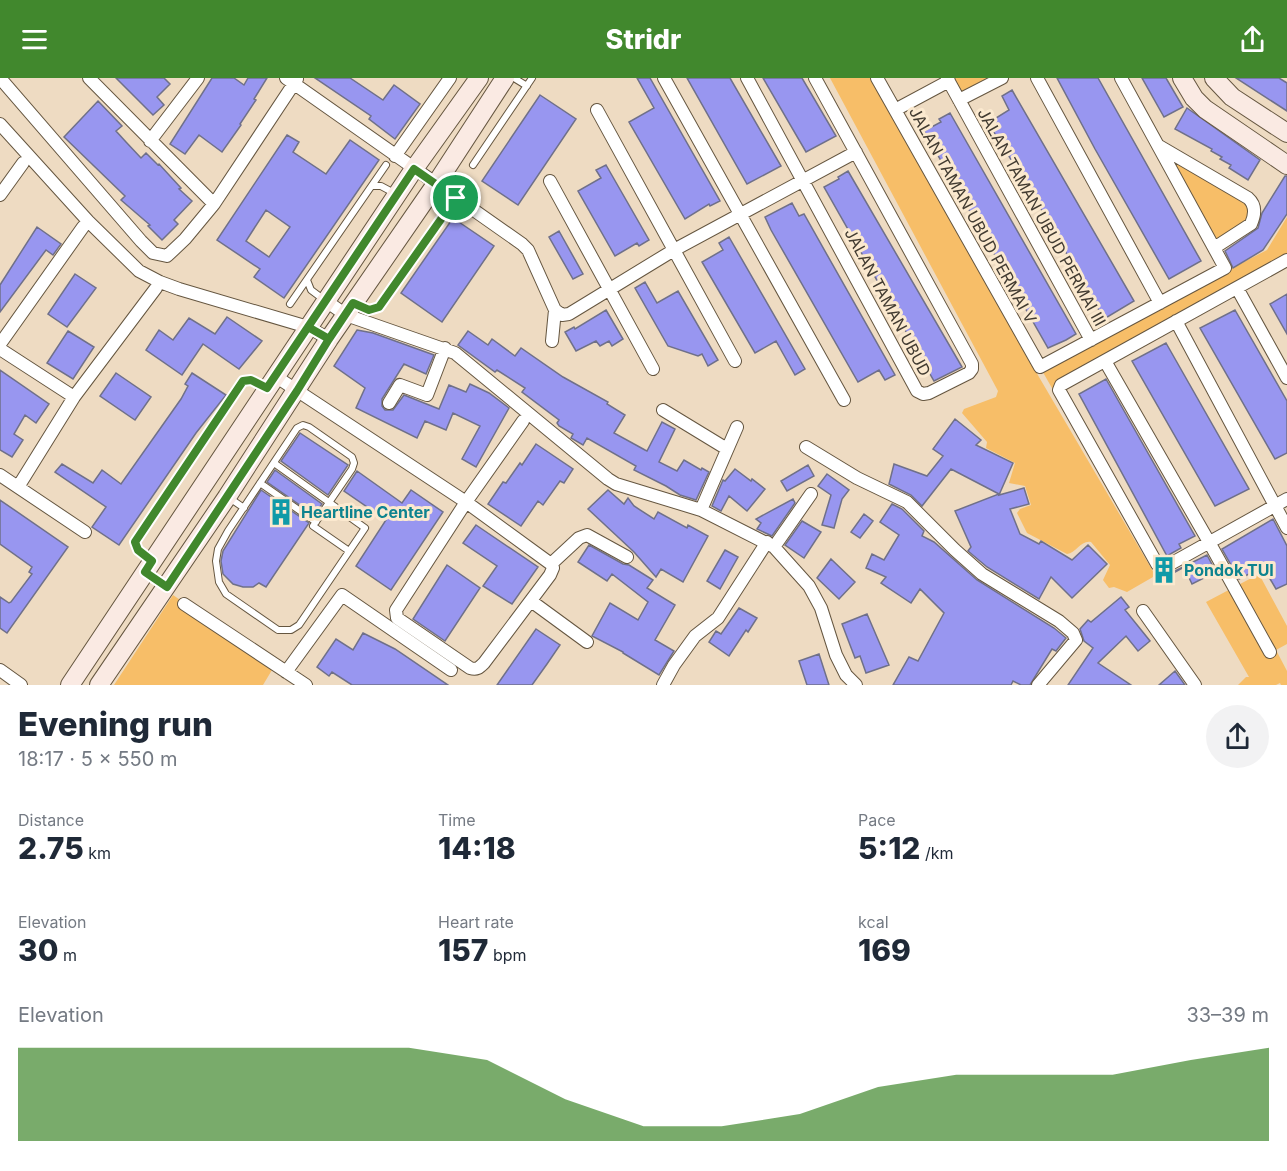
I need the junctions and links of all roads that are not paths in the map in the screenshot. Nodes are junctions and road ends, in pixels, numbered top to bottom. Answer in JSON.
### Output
{"nodes":[{"id":1,"x":0,"y":78,"type":"edge"},
{"id":2,"x":89,"y":78,"type":"edge"},
{"id":3,"x":450,"y":78,"type":"edge"},
{"id":4,"x":478,"y":78,"type":"edge"},
{"id":5,"x":505,"y":78,"type":"edge"},
{"id":6,"x":514,"y":78,"type":"edge"},
{"id":7,"x":532,"y":78,"type":"edge"},
{"id":8,"x":664,"y":78,"type":"edge"},
{"id":9,"x":747,"y":78,"type":"edge"},
{"id":10,"x":815,"y":78,"type":"edge"},
{"id":11,"x":877,"y":78,"type":"edge"},
{"id":12,"x":1002,"y":78,"type":"edge"},
{"id":13,"x":1037,"y":78,"type":"edge"},
{"id":14,"x":1121,"y":78,"type":"edge"},
{"id":15,"x":1182,"y":78,"type":"edge"},
{"id":16,"x":1214,"y":78,"type":"edge"},
{"id":17,"x":196,"y":79,"type":"edge"},
{"id":18,"x":292,"y":80,"type":"edge"},
{"id":19,"x":948,"y":80,"type":"edge"},
{"id":20,"x":526,"y":86,"type":"junction"},
{"id":21,"x":959,"y":100,"type":"junction"},
{"id":22,"x":597,"y":110,"type":"dead end"},
{"id":23,"x":895,"y":110,"type":"junction"},
{"id":24,"x":478,"y":118,"type":"junction"},
{"id":25,"x":0,"y":124,"type":"edge"},
{"id":26,"x":495,"y":131,"type":"junction"},
{"id":27,"x":1287,"y":133,"type":"edge"},
{"id":28,"x":150,"y":141,"type":"junction"},
{"id":29,"x":1159,"y":146,"type":"junction"},
{"id":30,"x":856,"y":152,"type":"junction"},
{"id":31,"x":395,"y":156,"type":"junction"},
{"id":32,"x":23,"y":163,"type":"dead end"},
{"id":33,"x":386,"y":165,"type":"dead end"},
{"id":34,"x":473,"y":165,"type":"dead end"},
{"id":35,"x":1287,"y":165,"type":"edge"},
{"id":36,"x":414,"y":169,"type":"junction"},
{"id":37,"x":803,"y":179,"type":"junction"},
{"id":38,"x":550,"y":181,"type":"dead end"},
{"id":39,"x":436,"y":184,"type":"junction"},
{"id":40,"x":372,"y":186,"type":"junction"},
{"id":41,"x":0,"y":195,"type":"edge"},
{"id":42,"x":397,"y":195,"type":"junction"},
{"id":43,"x":456,"y":198,"type":"junction"},
{"id":44,"x":214,"y":204,"type":"junction"},
{"id":45,"x":741,"y":213,"type":"junction"},
{"id":46,"x":83,"y":227,"type":"dead end"},
{"id":47,"x":1214,"y":248,"type":"junction"},
{"id":48,"x":674,"y":250,"type":"junction"},
{"id":49,"x":1287,"y":260,"type":"edge"},
{"id":50,"x":307,"y":280,"type":"junction"},
{"id":51,"x":156,"y":288,"type":"dead end"},
{"id":52,"x":1237,"y":288,"type":"junction"},
{"id":53,"x":609,"y":290,"type":"junction"},
{"id":54,"x":326,"y":300,"type":"junction"},
{"id":55,"x":1160,"y":303,"type":"junction"},
{"id":56,"x":290,"y":304,"type":"dead end"},
{"id":57,"x":350,"y":309,"type":"junction"},
{"id":58,"x":555,"y":310,"type":"junction"},
{"id":59,"x":1176,"y":321,"type":"junction"},
{"id":60,"x":308,"y":327,"type":"junction"},
{"id":61,"x":329,"y":339,"type":"junction"},
{"id":62,"x":1091,"y":340,"type":"junction"},
{"id":63,"x":552,"y":341,"type":"dead end"},
{"id":64,"x":0,"y":344,"type":"edge"},
{"id":65,"x":445,"y":348,"type":"junction"},
{"id":66,"x":0,"y":349,"type":"edge"},
{"id":67,"x":735,"y":361,"type":"dead end"},
{"id":68,"x":1105,"y":361,"type":"junction"},
{"id":69,"x":653,"y":369,"type":"dead end"},
{"id":70,"x":1287,"y":378,"type":"edge"},
{"id":71,"x":271,"y":382,"type":"junction"},
{"id":72,"x":297,"y":391,"type":"junction"},
{"id":73,"x":74,"y":397,"type":"junction"},
{"id":74,"x":844,"y":400,"type":"dead end"},
{"id":75,"x":389,"y":403,"type":"dead end"},
{"id":76,"x":663,"y":410,"type":"dead end"},
{"id":77,"x":523,"y":421,"type":"dead end"},
{"id":78,"x":737,"y":427,"type":"dead end"},
{"id":79,"x":806,"y":447,"type":"dead end"},
{"id":80,"x":727,"y":449,"type":"junction"},
{"id":81,"x":274,"y":463,"type":"junction"},
{"id":82,"x":0,"y":475,"type":"edge"},
{"id":83,"x":260,"y":483,"type":"junction"},
{"id":84,"x":18,"y":487,"type":"junction"},
{"id":85,"x":811,"y":494,"type":"dead end"},
{"id":86,"x":227,"y":497,"type":"junction"},
{"id":87,"x":1287,"y":499,"type":"edge"},
{"id":88,"x":466,"y":502,"type":"junction"},
{"id":89,"x":328,"y":503,"type":"junction"},
{"id":90,"x":1275,"y":506,"type":"junction"},
{"id":91,"x":244,"y":508,"type":"junction"},
{"id":92,"x":701,"y":510,"type":"junction"},
{"id":93,"x":316,"y":522,"type":"junction"},
{"id":94,"x":1287,"y":528,"type":"edge"},
{"id":95,"x":85,"y":532,"type":"dead end"},
{"id":96,"x":1209,"y":542,"type":"junction"},
{"id":97,"x":771,"y":544,"type":"junction"},
{"id":98,"x":349,"y":551,"type":"junction"},
{"id":99,"x":627,"y":557,"type":"dead end"},
{"id":100,"x":551,"y":564,"type":"junction"},
{"id":101,"x":149,"y":567,"type":"junction"},
{"id":102,"x":167,"y":587,"type":"junction"},
{"id":103,"x":531,"y":601,"type":"junction"},
{"id":104,"x":184,"y":604,"type":"dead end"},
{"id":105,"x":1143,"y":611,"type":"dead end"},
{"id":106,"x":587,"y":642,"type":"dead end"},
{"id":107,"x":1270,"y":652,"type":"dead end"},
{"id":108,"x":0,"y":670,"type":"edge"},
{"id":109,"x":450,"y":670,"type":"dead end"},
{"id":110,"x":286,"y":672,"type":"junction"},
{"id":111,"x":21,"y":685,"type":"edge"},
{"id":112,"x":70,"y":685,"type":"edge"},
{"id":113,"x":99,"y":685,"type":"edge"},
{"id":114,"x":306,"y":685,"type":"edge"},
{"id":115,"x":663,"y":685,"type":"edge"},
{"id":116,"x":856,"y":685,"type":"edge"},
{"id":117,"x":1038,"y":685,"type":"edge"},
{"id":118,"x":1196,"y":685,"type":"edge"}],
"edges":[{"from":1,"to":44,"type":"street"},
{"from":2,"to":28,"type":"street"},
{"from":3,"to":31,"type":"street"},
{"from":4,"to":36,"type":"street"},
{"from":5,"to":24,"type":"street"},
{"from":6,"to":20,"type":"lane"},
{"from":7,"to":20,"type":"lane"},
{"from":8,"to":45,"type":"street"},
{"from":9,"to":37,"type":"street","name":"JALAN TAMAN UBUD"},
{"from":10,"to":30,"type":"street","name":"JALAN TAMAN UBUD"},
{"from":11,"to":23,"type":"street","name":"JALAN TAMAN UBUD PERMAI V"},
{"from":12,"to":21,"type":"street"},
{"from":13,"to":55,"type":"street"},
{"from":14,"to":29,"type":"street"},
{"from":15,"to":35,"type":"street"},
{"from":16,"to":27,"type":"street"},
{"from":17,"to":28,"type":"street"},
{"from":18,"to":31,"type":"street"},
{"from":18,"to":44,"type":"street"},
{"from":19,"to":21,"type":"street","name":"JALAN TAMAN UBUD PERMAI III"},
{"from":19,"to":23,"type":"street"},
{"from":20,"to":26,"type":"lane"},
{"from":21,"to":62,"type":"street","name":"JALAN TAMAN UBUD PERMAI III"},
{"from":22,"to":48,"type":"street"},
{"from":23,"to":62,"type":"street","name":"JALAN TAMAN UBUD PERMAI V"},
{"from":24,"to":26,"type":"lane"},
{"from":24,"to":39,"type":"street"},
{"from":25,"to":60,"type":"street"},
{"from":26,"to":34,"type":"lane"},
{"from":28,"to":44,"type":"street"},
{"from":29,"to":47,"type":"street"},
{"from":29,"to":47,"type":"street"},
{"from":30,"to":37,"type":"street"},
{"from":30,"to":37,"type":"street","name":"JALAN TAMAN UBUD"},
{"from":31,"to":36,"type":"street"},
{"from":32,"to":41,"type":"street"},
{"from":33,"to":40,"type":"lane"},
{"from":36,"to":39,"type":"street"},
{"from":36,"to":42,"type":"street"},
{"from":37,"to":45,"type":"street"},
{"from":38,"to":53,"type":"street"},
{"from":39,"to":43,"type":"street"},
{"from":39,"to":57,"type":"street"},
{"from":40,"to":42,"type":"lane"},
{"from":40,"to":50,"type":"lane"},
{"from":42,"to":54,"type":"street"},
{"from":43,"to":57,"type":"lane"},
{"from":43,"to":58,"type":"street"},
{"from":45,"to":48,"type":"street"},
{"from":45,"to":74,"type":"street"},
{"from":46,"to":64,"type":"street"},
{"from":47,"to":55,"type":"street"},
{"from":48,"to":53,"type":"street"},
{"from":48,"to":67,"type":"street"},
{"from":49,"to":52,"type":"street"},
{"from":50,"to":54,"type":"lane"},
{"from":50,"to":56,"type":"lane"},
{"from":51,"to":73,"type":"street"},
{"from":52,"to":59,"type":"street"},
{"from":52,"to":70,"type":"street"},
{"from":53,"to":58,"type":"street"},
{"from":53,"to":69,"type":"street"},
{"from":54,"to":57,"type":"street"},
{"from":54,"to":60,"type":"street"},
{"from":55,"to":62,"type":"street"},
{"from":57,"to":61,"type":"street"},
{"from":57,"to":65,"type":"street"},
{"from":58,"to":63,"type":"street"},
{"from":59,"to":68,"type":"street"},
{"from":59,"to":90,"type":"street"},
{"from":60,"to":61,"type":"street"},
{"from":60,"to":71,"type":"street"},
{"from":61,"to":72,"type":"street"},
{"from":65,"to":75,"type":"street"},
{"from":65,"to":92,"type":"street"},
{"from":66,"to":73,"type":"street"},
{"from":68,"to":96,"type":"street"},
{"from":68,"to":96,"type":"street"},
{"from":71,"to":72,"type":"street"},
{"from":71,"to":101,"type":"street"},
{"from":71,"to":101,"type":"lane"},
{"from":72,"to":86,"type":"street"},
{"from":72,"to":88,"type":"street"},
{"from":73,"to":84,"type":"street"},
{"from":76,"to":80,"type":"street"},
{"from":77,"to":88,"type":"street"},
{"from":78,"to":80,"type":"street"},
{"from":79,"to":117,"type":"street"},
{"from":80,"to":92,"type":"street"},
{"from":81,"to":83,"type":"lane"},
{"from":81,"to":89,"type":"lane"},
{"from":81,"to":89,"type":"lane"},
{"from":82,"to":84,"type":"street"},
{"from":83,"to":91,"type":"lane"},
{"from":83,"to":93,"type":"lane"},
{"from":84,"to":95,"type":"street"},
{"from":85,"to":97,"type":"street"},
{"from":86,"to":91,"type":"lane"},
{"from":86,"to":102,"type":"street"},
{"from":87,"to":90,"type":"street"},
{"from":88,"to":100,"type":"street"},
{"from":88,"to":103,"type":"street"},
{"from":89,"to":93,"type":"lane"},
{"from":89,"to":98,"type":"lane"},
{"from":90,"to":94,"type":"street"},
{"from":90,"to":96,"type":"street"},
{"from":91,"to":98,"type":"lane"},
{"from":92,"to":97,"type":"street"},
{"from":93,"to":98,"type":"lane"},
{"from":96,"to":107,"type":"street"},
{"from":97,"to":115,"type":"street"},
{"from":97,"to":116,"type":"street"},
{"from":99,"to":100,"type":"street"},
{"from":100,"to":103,"type":"street"},
{"from":101,"to":102,"type":"street"},
{"from":101,"to":112,"type":"street"},
{"from":102,"to":113,"type":"street"},
{"from":103,"to":106,"type":"street"},
{"from":104,"to":110,"type":"street"},
{"from":105,"to":118,"type":"street"},
{"from":108,"to":111,"type":"street"},
{"from":109,"to":110,"type":"street"},
{"from":110,"to":114,"type":"street"}]}
